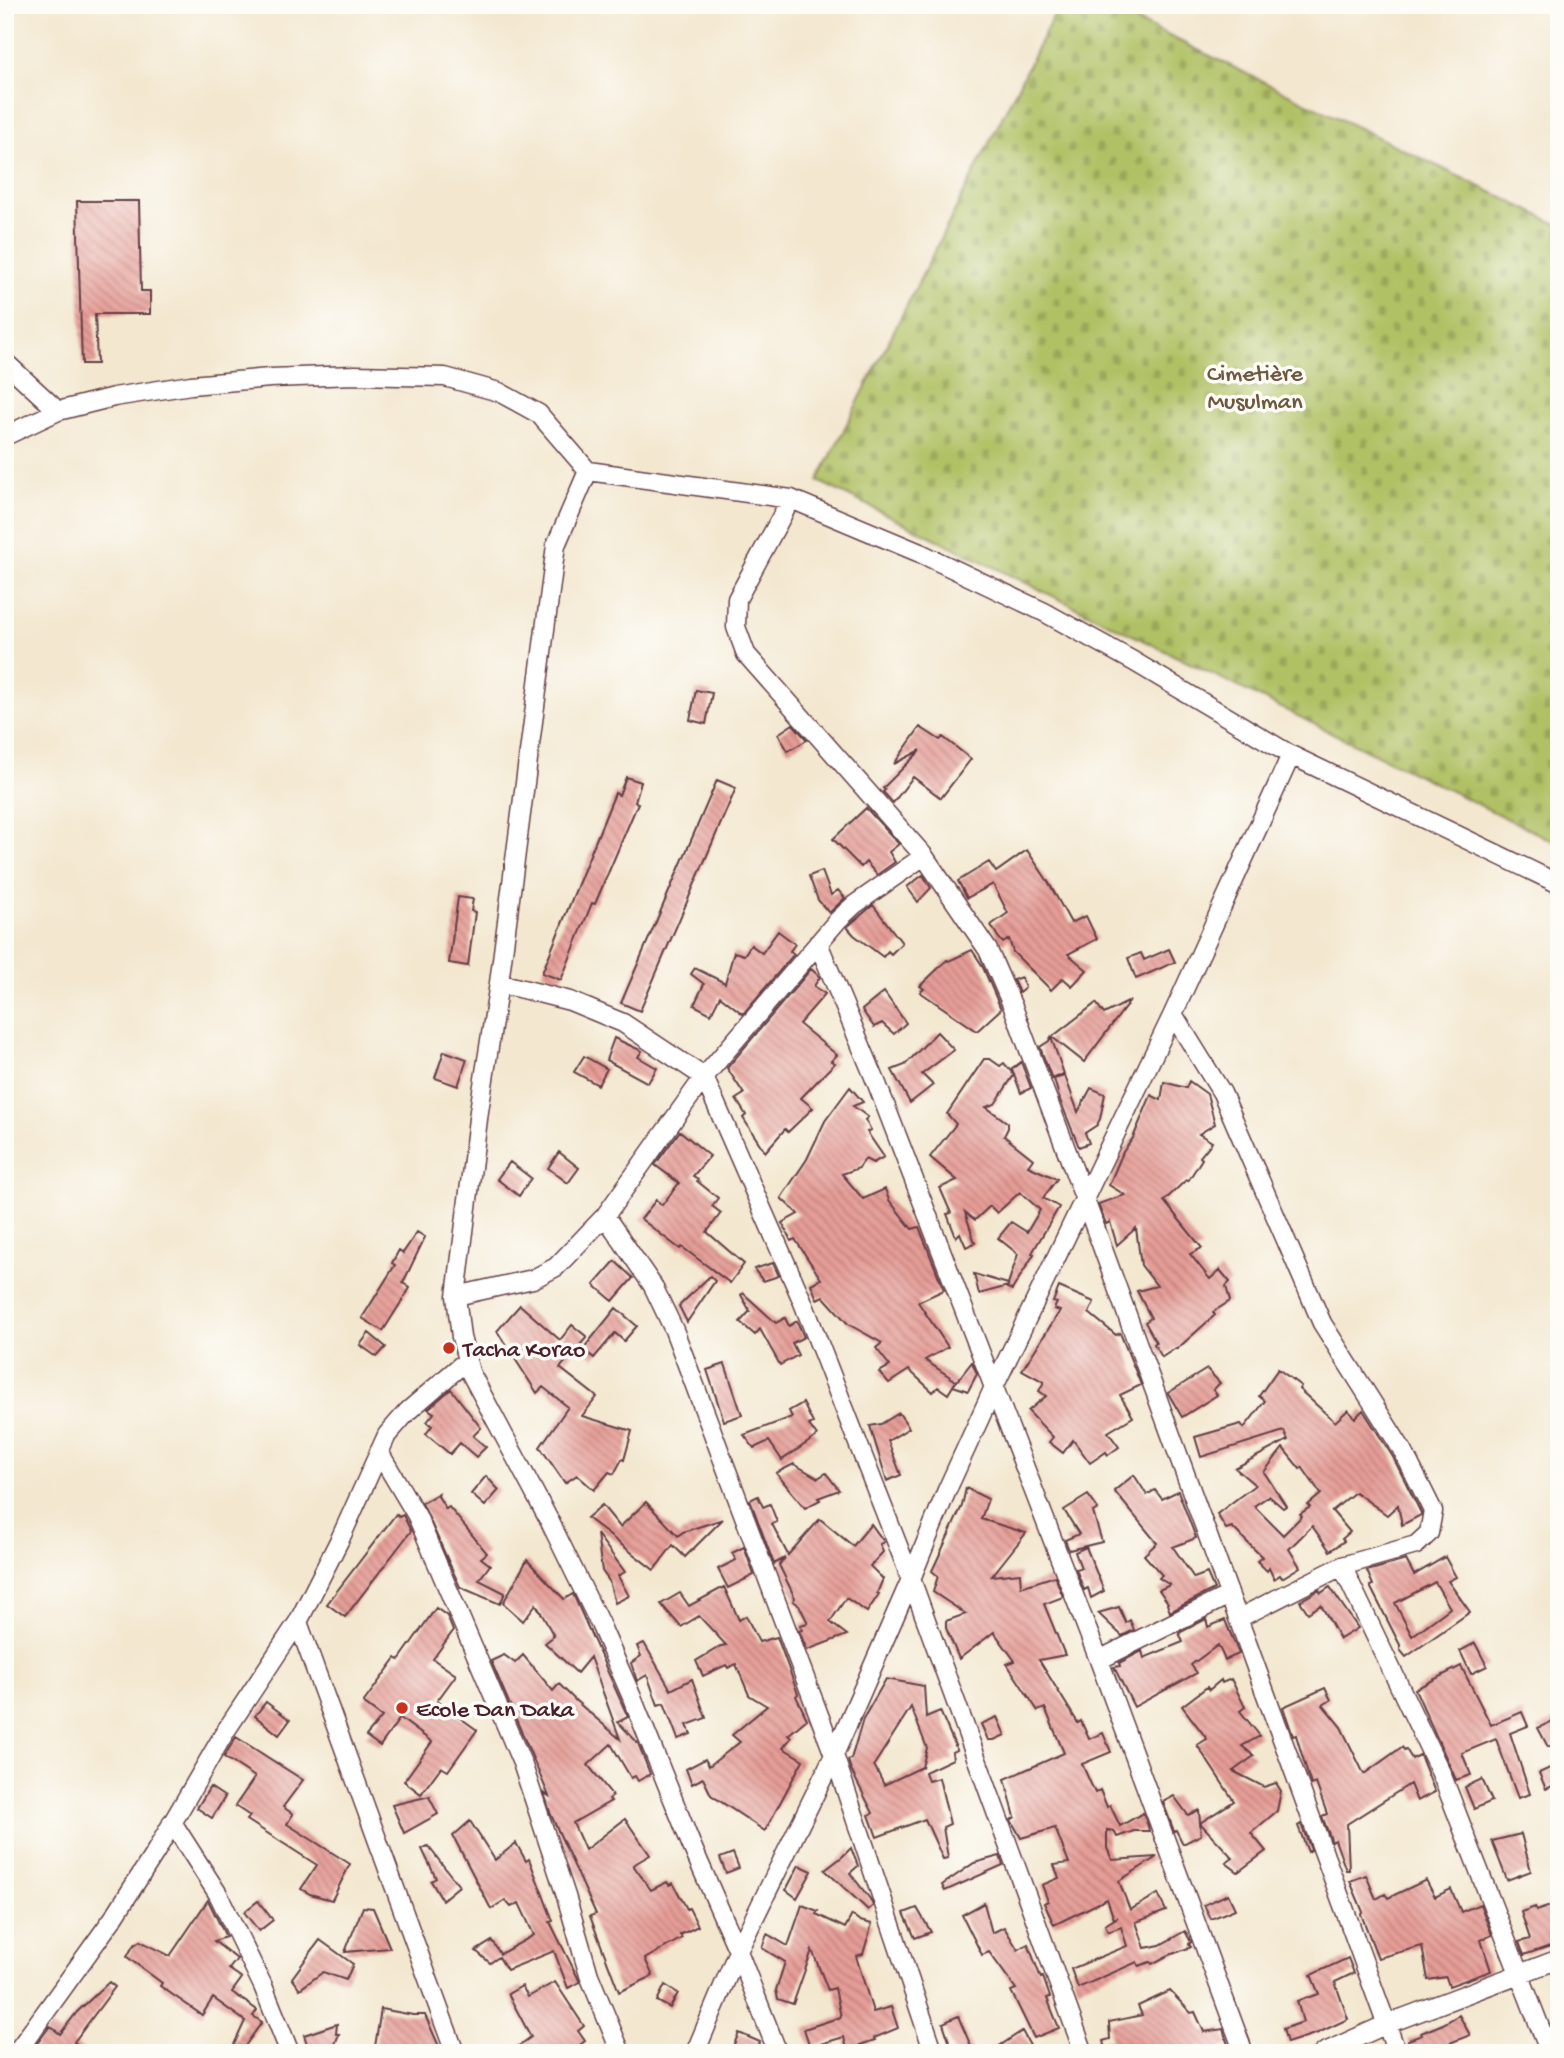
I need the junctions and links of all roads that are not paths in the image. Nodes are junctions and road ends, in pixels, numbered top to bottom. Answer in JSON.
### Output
{"nodes":[{"id":1,"x":5,"y":362,"type":"edge"},
{"id":2,"x":58,"y":411,"type":"junction"},
{"id":3,"x":5,"y":436,"type":"edge"},
{"id":4,"x":588,"y":471,"type":"junction"},
{"id":5,"x":791,"y":499,"type":"junction"},
{"id":6,"x":1291,"y":755,"type":"junction"},
{"id":7,"x":924,"y":856,"type":"junction"},
{"id":8,"x":1559,"y":884,"type":"edge"},
{"id":9,"x":818,"y":943,"type":"junction"},
{"id":10,"x":499,"y":983,"type":"junction"},
{"id":11,"x":1173,"y":1014,"type":"junction"},
{"id":12,"x":704,"y":1077,"type":"junction"},
{"id":13,"x":1085,"y":1200,"type":"junction"},
{"id":14,"x":605,"y":1216,"type":"junction"},
{"id":15,"x":456,"y":1296,"type":"junction"},
{"id":16,"x":467,"y":1361,"type":"junction"},
{"id":17,"x":993,"y":1387,"type":"junction"},
{"id":18,"x":379,"y":1452,"type":"junction"},
{"id":19,"x":1342,"y":1566,"type":"junction"},
{"id":20,"x":911,"y":1579,"type":"junction"},
{"id":21,"x":1229,"y":1595,"type":"junction"},
{"id":22,"x":1240,"y":1618,"type":"junction"},
{"id":23,"x":298,"y":1622,"type":"junction"},
{"id":24,"x":1099,"y":1660,"type":"junction"},
{"id":25,"x":834,"y":1755,"type":"junction"},
{"id":26,"x":172,"y":1822,"type":"junction"},
{"id":27,"x":738,"y":1951,"type":"junction"},
{"id":28,"x":1559,"y":1959,"type":"edge"},
{"id":29,"x":1521,"y":1974,"type":"junction"},
{"id":30,"x":1387,"y":2024,"type":"junction"},
{"id":31,"x":16,"y":2053,"type":"edge"},
{"id":32,"x":290,"y":2053,"type":"edge"},
{"id":33,"x":455,"y":2053,"type":"edge"},
{"id":34,"x":621,"y":2053,"type":"edge"},
{"id":35,"x":695,"y":2053,"type":"edge"},
{"id":36,"x":778,"y":2053,"type":"edge"},
{"id":37,"x":934,"y":2053,"type":"edge"},
{"id":38,"x":1084,"y":2053,"type":"edge"},
{"id":39,"x":1244,"y":2053,"type":"edge"},
{"id":40,"x":1323,"y":2053,"type":"edge"},
{"id":41,"x":1397,"y":2053,"type":"edge"},
{"id":42,"x":1550,"y":2053,"type":"edge"}],
"edges":[{"from":1,"to":2,"type":"street"},
{"from":2,"to":3,"type":"street"},
{"from":2,"to":4,"type":"street"},
{"from":4,"to":5,"type":"street"},
{"from":4,"to":10,"type":"street"},
{"from":5,"to":6,"type":"street"},
{"from":5,"to":7,"type":"street"},
{"from":6,"to":8,"type":"street"},
{"from":6,"to":11,"type":"street"},
{"from":7,"to":9,"type":"street"},
{"from":7,"to":13,"type":"street"},
{"from":9,"to":12,"type":"street"},
{"from":9,"to":17,"type":"street"},
{"from":10,"to":12,"type":"street"},
{"from":10,"to":15,"type":"street"},
{"from":11,"to":13,"type":"street"},
{"from":11,"to":19,"type":"street"},
{"from":12,"to":14,"type":"street"},
{"from":12,"to":20,"type":"street"},
{"from":13,"to":17,"type":"street"},
{"from":13,"to":21,"type":"street"},
{"from":14,"to":15,"type":"street"},
{"from":14,"to":25,"type":"street"},
{"from":15,"to":16,"type":"street"},
{"from":16,"to":18,"type":"street"},
{"from":16,"to":27,"type":"street"},
{"from":17,"to":20,"type":"street"},
{"from":17,"to":24,"type":"street"},
{"from":18,"to":23,"type":"street"},
{"from":18,"to":34,"type":"street"},
{"from":19,"to":22,"type":"street"},
{"from":19,"to":29,"type":"street"},
{"from":20,"to":25,"type":"street"},
{"from":20,"to":38,"type":"street"},
{"from":21,"to":22,"type":"street"},
{"from":21,"to":24,"type":"street"},
{"from":22,"to":30,"type":"street"},
{"from":23,"to":26,"type":"street"},
{"from":23,"to":33,"type":"street"},
{"from":24,"to":39,"type":"street"},
{"from":25,"to":27,"type":"street"},
{"from":25,"to":37,"type":"street"},
{"from":26,"to":31,"type":"street"},
{"from":26,"to":32,"type":"street"},
{"from":27,"to":35,"type":"street"},
{"from":27,"to":36,"type":"street"},
{"from":28,"to":29,"type":"street"},
{"from":29,"to":30,"type":"street"},
{"from":29,"to":42,"type":"street"},
{"from":30,"to":40,"type":"street"},
{"from":30,"to":41,"type":"street"}]}
